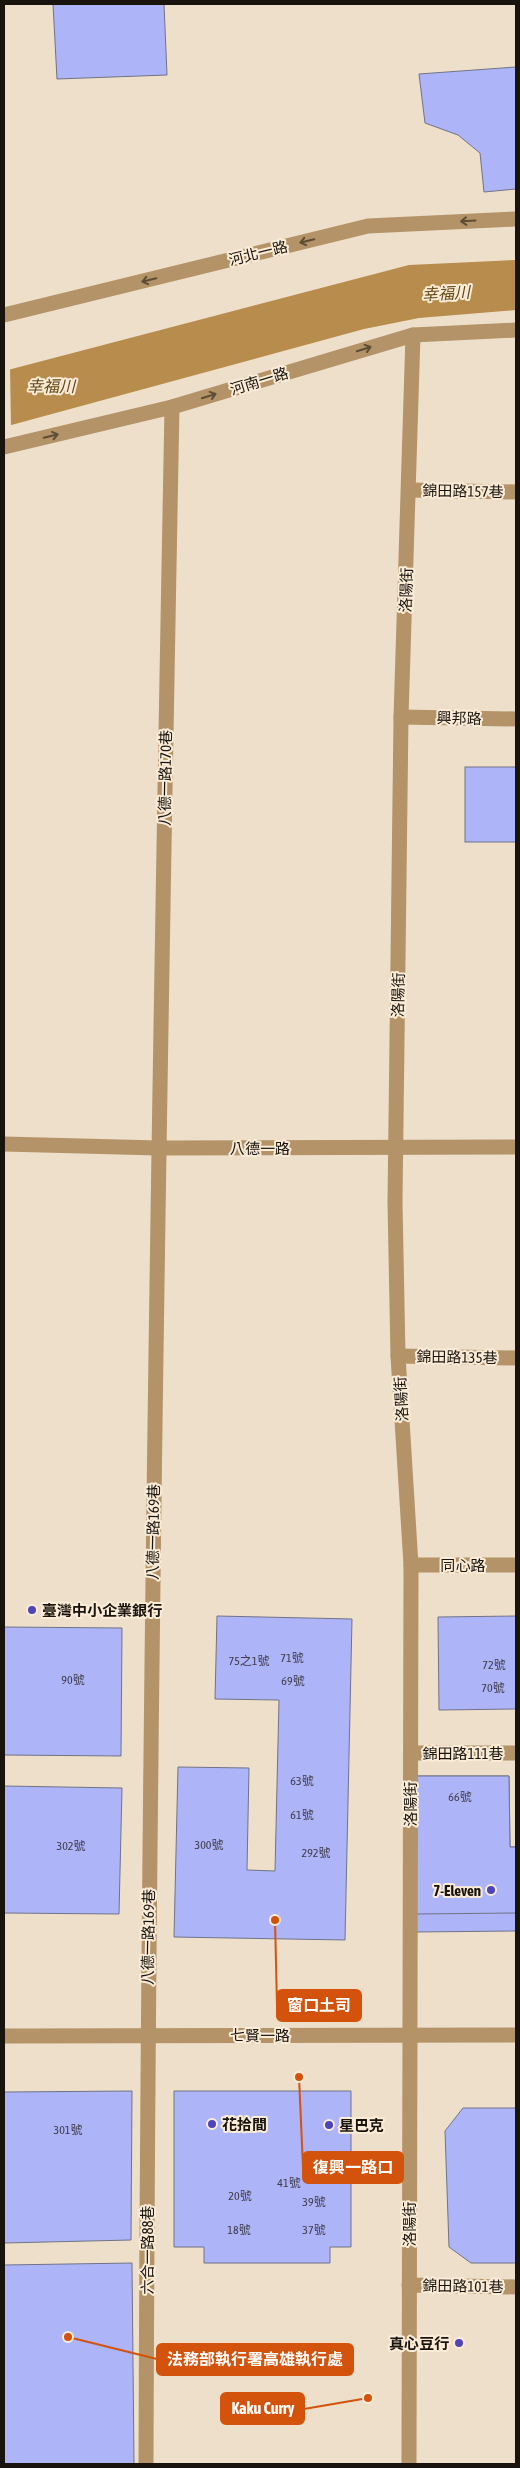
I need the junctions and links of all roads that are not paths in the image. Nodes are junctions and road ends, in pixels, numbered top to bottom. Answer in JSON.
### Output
{"nodes":[{"id":1,"x":516,"y":219,"type":"edge"},
{"id":2,"x":4,"y":315,"type":"edge"},
{"id":3,"x":516,"y":330,"type":"edge"},
{"id":4,"x":413,"y":335,"type":"junction"},
{"id":5,"x":172,"y":407,"type":"junction"},
{"id":6,"x":4,"y":447,"type":"edge"},
{"id":7,"x":410,"y":490,"type":"junction"},
{"id":8,"x":516,"y":492,"type":"edge"},
{"id":9,"x":401,"y":717,"type":"junction"},
{"id":10,"x":516,"y":719,"type":"edge"},
{"id":11,"x":4,"y":1144,"type":"edge"},
{"id":12,"x":516,"y":1147,"type":"edge"},
{"id":13,"x":158,"y":1148,"type":"junction"},
{"id":14,"x":396,"y":1148,"type":"junction"},
{"id":15,"x":398,"y":1356,"type":"junction"},
{"id":16,"x":516,"y":1358,"type":"edge"},
{"id":17,"x":411,"y":1565,"type":"junction"},
{"id":18,"x":516,"y":1565,"type":"edge"},
{"id":19,"x":516,"y":1752,"type":"edge"},
{"id":20,"x":411,"y":1753,"type":"junction"},
{"id":21,"x":147,"y":2035,"type":"junction"},
{"id":22,"x":516,"y":2035,"type":"edge"},
{"id":23,"x":4,"y":2036,"type":"edge"},
{"id":24,"x":410,"y":2036,"type":"junction"},
{"id":25,"x":409,"y":2285,"type":"junction"},
{"id":26,"x":516,"y":2287,"type":"edge"},
{"id":27,"x":146,"y":2464,"type":"edge"},
{"id":28,"x":409,"y":2464,"type":"edge"}],
"edges":[{"from":1,"to":2,"type":"street","name":"河北一路","one_way":true},
{"from":3,"to":4,"type":"street","name":"河南一路"},
{"from":5,"to":4,"type":"street","name":"河南一路","one_way":true},
{"from":4,"to":7,"type":"street","name":"洛陽街"},
{"from":6,"to":5,"type":"street","name":"河南一路","one_way":true},
{"from":5,"to":13,"type":"street","name":"八德一路170巷"},
{"from":7,"to":8,"type":"street","name":"錦田路157巷"},
{"from":7,"to":9,"type":"street","name":"洛陽街"},
{"from":9,"to":10,"type":"street","name":"興邦路"},
{"from":9,"to":14,"type":"street","name":"洛陽街"},
{"from":11,"to":13,"type":"street","name":"八德一路"},
{"from":12,"to":14,"type":"street","name":"八德一路"},
{"from":13,"to":14,"type":"street","name":"八德一路"},
{"from":13,"to":21,"type":"street","name":"八德一路169巷"},
{"from":14,"to":15,"type":"street","name":"洛陽街"},
{"from":15,"to":16,"type":"street","name":"錦田路135巷"},
{"from":15,"to":17,"type":"street","name":"洛陽街"},
{"from":17,"to":18,"type":"street","name":"同心路"},
{"from":17,"to":20,"type":"street","name":"洛陽街"},
{"from":19,"to":20,"type":"street","name":"錦田路111巷"},
{"from":20,"to":24,"type":"street","name":"洛陽街"},
{"from":21,"to":23,"type":"street","name":"七賢一路"},
{"from":21,"to":24,"type":"street","name":"七賢一路"},
{"from":21,"to":27,"type":"street","name":"六合一路88巷"},
{"from":22,"to":24,"type":"street","name":"七賢一路"},
{"from":24,"to":25,"type":"street","name":"洛陽街"},
{"from":25,"to":26,"type":"street","name":"錦田路101巷"},
{"from":25,"to":28,"type":"street","name":"洛陽街"}]}
